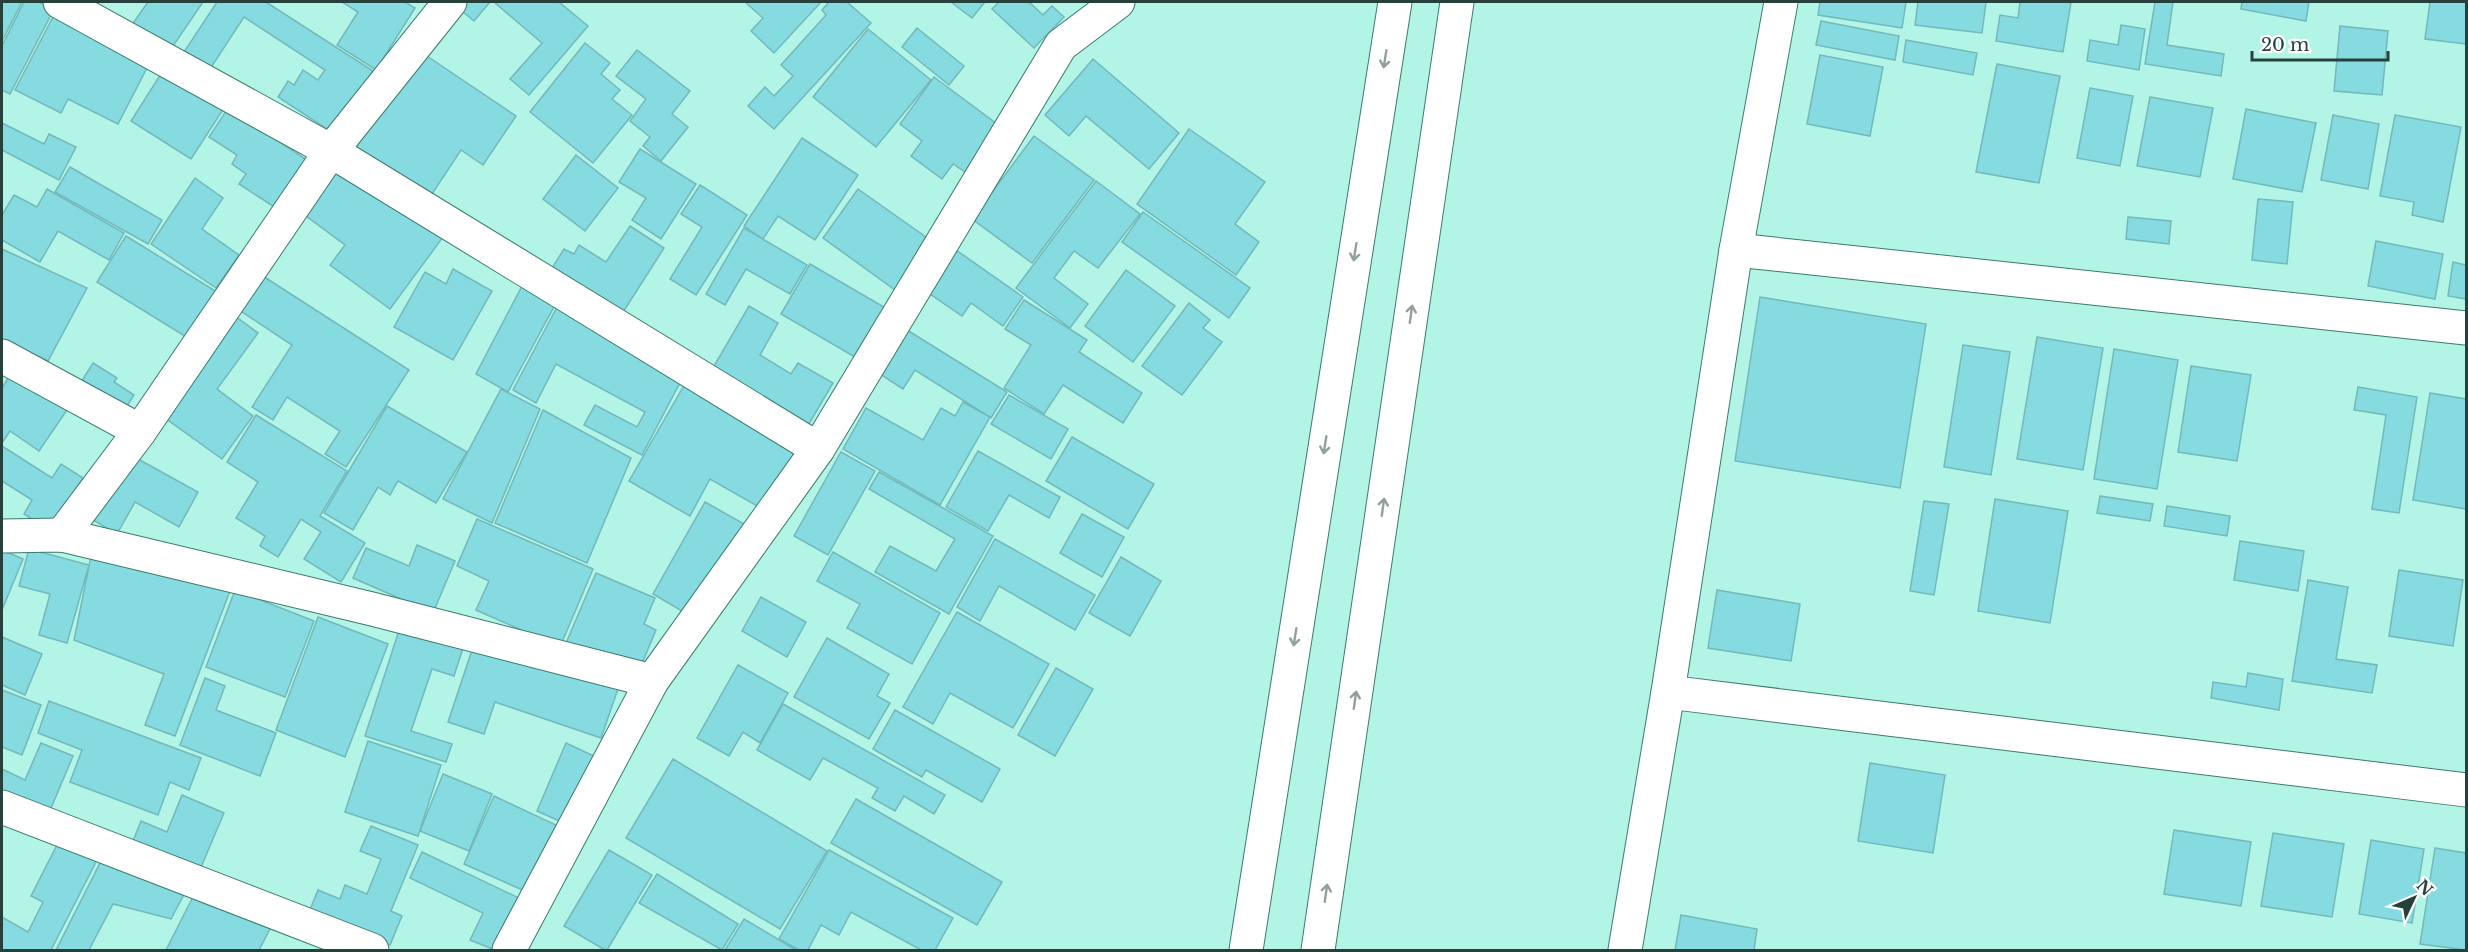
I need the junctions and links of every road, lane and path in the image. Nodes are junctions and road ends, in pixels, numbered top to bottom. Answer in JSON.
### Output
{"nodes":[{"id":1,"x":60,"y":2,"type":"edge"},
{"id":2,"x":450,"y":2,"type":"edge"},
{"id":3,"x":1118,"y":2,"type":"edge"},
{"id":4,"x":1395,"y":2,"type":"edge"},
{"id":5,"x":1457,"y":2,"type":"edge"},
{"id":6,"x":1781,"y":2,"type":"edge"},
{"id":7,"x":331,"y":151,"type":"junction"},
{"id":8,"x":1736,"y":250,"type":"junction"},
{"id":9,"x":2466,"y":327,"type":"edge"},
{"id":10,"x":2,"y":356,"type":"edge"},
{"id":11,"x":140,"y":431,"type":"junction"},
{"id":12,"x":818,"y":449,"type":"junction"},
{"id":13,"x":62,"y":535,"type":"junction"},
{"id":14,"x":2,"y":536,"type":"edge"},
{"id":15,"x":652,"y":681,"type":"junction"},
{"id":16,"x":1668,"y":692,"type":"junction"},
{"id":17,"x":2466,"y":790,"type":"edge"},
{"id":18,"x":2,"y":807,"type":"edge"},
{"id":19,"x":372,"y":951,"type":"edge"},
{"id":20,"x":509,"y":951,"type":"edge"},
{"id":21,"x":1246,"y":951,"type":"edge"},
{"id":22,"x":1318,"y":951,"type":"edge"},
{"id":23,"x":1625,"y":951,"type":"edge"}],
"edges":[{"from":1,"to":7,"type":"street"},
{"from":2,"to":7,"type":"street"},
{"from":3,"to":12,"type":"street"},
{"from":4,"to":21,"type":"street","one_way":true},
{"from":22,"to":5,"type":"street","one_way":true},
{"from":6,"to":8,"type":"street"},
{"from":7,"to":11,"type":"street"},
{"from":7,"to":12,"type":"street"},
{"from":8,"to":9,"type":"street"},
{"from":8,"to":16,"type":"street"},
{"from":10,"to":11,"type":"street"},
{"from":11,"to":13,"type":"street"},
{"from":12,"to":15,"type":"street"},
{"from":13,"to":14,"type":"street"},
{"from":13,"to":15,"type":"street"},
{"from":15,"to":20,"type":"street"},
{"from":16,"to":17,"type":"street"},
{"from":16,"to":23,"type":"street"},
{"from":18,"to":19,"type":"street"}]}
